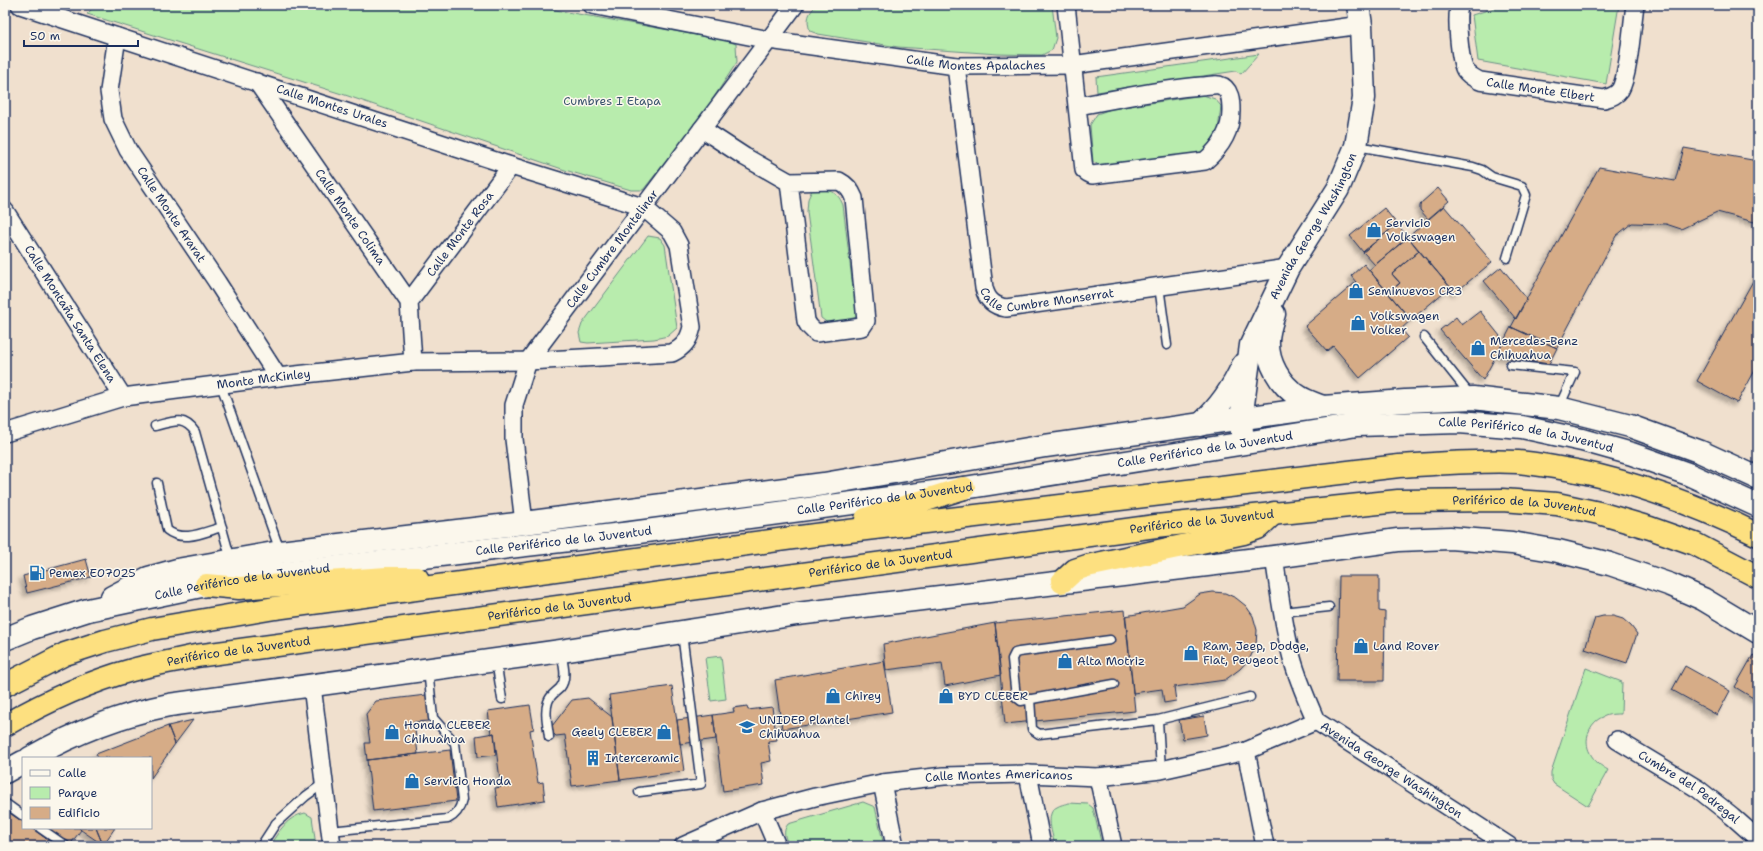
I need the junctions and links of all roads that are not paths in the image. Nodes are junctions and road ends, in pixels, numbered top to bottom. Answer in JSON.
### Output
{"nodes":[{"id":1,"x":20,"y":5,"type":"edge"},
{"id":2,"x":592,"y":5,"type":"edge"},
{"id":3,"x":795,"y":5,"type":"edge"},
{"id":4,"x":1066,"y":5,"type":"edge"},
{"id":5,"x":1460,"y":5,"type":"edge"},
{"id":6,"x":1635,"y":5,"type":"edge"},
{"id":7,"x":627,"y":8,"type":"edge"},
{"id":8,"x":1360,"y":15,"type":"edge"},
{"id":9,"x":117,"y":37,"type":"junction"},
{"id":10,"x":769,"y":40,"type":"junction"},
{"id":11,"x":1072,"y":65,"type":"junction"},
{"id":12,"x":956,"y":66,"type":"junction"},
{"id":13,"x":258,"y":82,"type":"junction"},
{"id":14,"x":1077,"y":106,"type":"junction"},
{"id":15,"x":702,"y":129,"type":"junction"},
{"id":16,"x":1356,"y":146,"type":"junction"},
{"id":17,"x":511,"y":166,"type":"junction"},
{"id":18,"x":789,"y":182,"type":"junction"},
{"id":19,"x":643,"y":207,"type":"junction"},
{"id":20,"x":5,"y":211,"type":"edge"},
{"id":21,"x":1507,"y":258,"type":"dead end"},
{"id":22,"x":1288,"y":268,"type":"junction"},
{"id":23,"x":1158,"y":286,"type":"junction"},
{"id":24,"x":409,"y":302,"type":"junction"},
{"id":25,"x":1424,"y":337,"type":"dead end"},
{"id":26,"x":1167,"y":345,"type":"dead end"},
{"id":27,"x":1251,"y":345,"type":"junction"},
{"id":28,"x":528,"y":361,"type":"junction"},
{"id":29,"x":413,"y":362,"type":"junction"},
{"id":30,"x":1510,"y":365,"type":"dead end"},
{"id":31,"x":278,"y":377,"type":"junction"},
{"id":32,"x":221,"y":385,"type":"junction"},
{"id":33,"x":124,"y":397,"type":"junction"},
{"id":34,"x":1473,"y":398,"type":"junction"},
{"id":35,"x":1323,"y":407,"type":"junction"},
{"id":36,"x":1559,"y":408,"type":"junction"},
{"id":37,"x":1241,"y":419,"type":"junction"},
{"id":38,"x":1200,"y":425,"type":"junction"},
{"id":39,"x":155,"y":426,"type":"dead end"},
{"id":40,"x":5,"y":433,"type":"edge"},
{"id":41,"x":1244,"y":443,"type":"junction"},
{"id":42,"x":1758,"y":478,"type":"edge"},
{"id":43,"x":157,"y":483,"type":"dead end"},
{"id":44,"x":964,"y":488,"type":"junction"},
{"id":45,"x":1758,"y":506,"type":"edge"},
{"id":46,"x":1274,"y":513,"type":"junction"},
{"id":47,"x":524,"y":523,"type":"junction"},
{"id":48,"x":222,"y":527,"type":"junction"},
{"id":49,"x":815,"y":535,"type":"junction"},
{"id":50,"x":1758,"y":535,"type":"edge"},
{"id":51,"x":385,"y":551,"type":"junction"},
{"id":52,"x":280,"y":552,"type":"junction"},
{"id":53,"x":1274,"y":557,"type":"junction"},
{"id":54,"x":232,"y":561,"type":"junction"},
{"id":55,"x":510,"y":577,"type":"junction"},
{"id":56,"x":1758,"y":577,"type":"edge"},
{"id":57,"x":1062,"y":582,"type":"junction"},
{"id":58,"x":206,"y":585,"type":"junction"},
{"id":59,"x":1329,"y":607,"type":"dead end"},
{"id":60,"x":88,"y":610,"type":"junction"},
{"id":61,"x":1282,"y":612,"type":"junction"},
{"id":62,"x":32,"y":628,"type":"junction"},
{"id":63,"x":5,"y":629,"type":"edge"},
{"id":64,"x":682,"y":632,"type":"junction"},
{"id":65,"x":1758,"y":632,"type":"edge"},
{"id":66,"x":5,"y":638,"type":"edge"},
{"id":67,"x":1110,"y":640,"type":"dead end"},
{"id":68,"x":561,"y":651,"type":"junction"},
{"id":69,"x":496,"y":660,"type":"junction"},
{"id":70,"x":428,"y":669,"type":"junction"},
{"id":71,"x":1114,"y":684,"type":"dead end"},
{"id":72,"x":5,"y":685,"type":"edge"},
{"id":73,"x":312,"y":686,"type":"junction"},
{"id":74,"x":1250,"y":697,"type":"dead end"},
{"id":75,"x":502,"y":699,"type":"dead end"},
{"id":76,"x":1030,"y":699,"type":"junction"},
{"id":77,"x":1158,"y":720,"type":"junction"},
{"id":78,"x":1316,"y":721,"type":"junction"},
{"id":79,"x":5,"y":724,"type":"edge"},
{"id":80,"x":550,"y":737,"type":"dead end"},
{"id":81,"x":1617,"y":740,"type":"dead end"},
{"id":82,"x":1246,"y":751,"type":"junction"},
{"id":83,"x":32,"y":757,"type":"edge"},
{"id":84,"x":1161,"y":770,"type":"junction"},
{"id":85,"x":1028,"y":774,"type":"junction"},
{"id":86,"x":1098,"y":777,"type":"junction"},
{"id":87,"x":882,"y":783,"type":"junction"},
{"id":88,"x":324,"y":784,"type":"junction"},
{"id":89,"x":639,"y":792,"type":"dead end"},
{"id":90,"x":5,"y":803,"type":"edge"},
{"id":91,"x":762,"y":811,"type":"junction"},
{"id":92,"x":22,"y":815,"type":"edge"},
{"id":93,"x":41,"y":829,"type":"edge"},
{"id":94,"x":331,"y":838,"type":"edge"},
{"id":95,"x":1758,"y":839,"type":"edge"},
{"id":96,"x":66,"y":846,"type":"edge"},
{"id":97,"x":261,"y":846,"type":"edge"},
{"id":98,"x":683,"y":846,"type":"edge"},
{"id":99,"x":777,"y":846,"type":"edge"},
{"id":100,"x":895,"y":846,"type":"edge"},
{"id":101,"x":1042,"y":846,"type":"edge"},
{"id":102,"x":1113,"y":846,"type":"edge"},
{"id":103,"x":1265,"y":846,"type":"edge"},
{"id":104,"x":1509,"y":846,"type":"edge"}],
"edges":[{"from":1,"to":9,"type":"street","name":"Calle Montes Urales"},
{"from":2,"to":7,"type":"street","name":"Calle Montes Apalaches"},
{"from":3,"to":10,"type":"street","name":"Calle Cumbre Montelinar"},
{"from":4,"to":11,"type":"street"},
{"from":5,"to":6,"type":"street","name":"Calle Monte Elbert"},
{"from":7,"to":10,"type":"street","name":"Calle Montes Apalaches"},
{"from":8,"to":11,"type":"street","name":"Calle Montes Apalaches"},
{"from":8,"to":16,"type":"main road","name":"Avenida George Washington"},
{"from":9,"to":13,"type":"street","name":"Calle Montes Urales"},
{"from":9,"to":31,"type":"street","name":"Calle Monte Ararat"},
{"from":10,"to":12,"type":"street","name":"Calle Montes Apalaches"},
{"from":10,"to":15,"type":"street","name":"Calle Cumbre Montelinar"},
{"from":11,"to":12,"type":"street","name":"Calle Montes Apalaches"},
{"from":11,"to":14,"type":"street"},
{"from":12,"to":23,"type":"street","name":"Calle Cumbre Monserrat"},
{"from":13,"to":17,"type":"street","name":"Calle Montes Urales"},
{"from":13,"to":24,"type":"street","name":"Calle Monte Colima"},
{"from":14,"to":14,"type":"street"},
{"from":15,"to":18,"type":"street"},
{"from":15,"to":19,"type":"street","name":"Calle Cumbre Montelinar"},
{"from":16,"to":21,"type":"lane"},
{"from":16,"to":22,"type":"main road","name":"Avenida George Washington"},
{"from":17,"to":19,"type":"street","name":"Calle Montes Urales"},
{"from":17,"to":24,"type":"street","name":"Calle Monte Rosa"},
{"from":18,"to":18,"type":"street"},
{"from":19,"to":28,"type":"street","name":"Calle Cumbre Montelinar"},
{"from":19,"to":28,"type":"street","name":"Monte McKinley"},
{"from":20,"to":33,"type":"street","name":"Calle Montaña Santa Elena"},
{"from":22,"to":23,"type":"street","name":"Calle Cumbre Monserrat"},
{"from":22,"to":27,"type":"main road","name":"Avenida George Washington"},
{"from":22,"to":35,"type":"main road"},
{"from":23,"to":26,"type":"lane"},
{"from":24,"to":29,"type":"street"},
{"from":25,"to":34,"type":"lane"},
{"from":27,"to":37,"type":"main road","name":"Avenida George Washington"},
{"from":27,"to":38,"type":"main road"},
{"from":28,"to":29,"type":"street","name":"Monte McKinley"},
{"from":28,"to":47,"type":"street","name":"Calle Cumbre Montelinar"},
{"from":29,"to":31,"type":"street","name":"Monte McKinley"},
{"from":30,"to":36,"type":"lane"},
{"from":31,"to":32,"type":"street","name":"Monte McKinley"},
{"from":32,"to":33,"type":"street","name":"Monte McKinley"},
{"from":32,"to":52,"type":"lane"},
{"from":33,"to":40,"type":"street","name":"Monte McKinley"},
{"from":34,"to":35,"type":"main road"},
{"from":34,"to":36,"type":"main road"},
{"from":35,"to":37,"type":"main road"},
{"from":36,"to":42,"type":"main road"},
{"from":37,"to":38,"type":"main road"},
{"from":37,"to":41,"type":"main road","name":"Avenida George Washington"},
{"from":38,"to":47,"type":"main road"},
{"from":39,"to":48,"type":"lane"},
{"from":41,"to":44,"type":"main road","name":"Calle Periférico de la Juventud"},
{"from":41,"to":45,"type":"main road","name":"Calle Periférico de la Juventud"},
{"from":43,"to":48,"type":"lane"},
{"from":44,"to":49,"type":"highway"},
{"from":44,"to":51,"type":"main road","name":"Calle Periférico de la Juventud"},
{"from":46,"to":56,"type":"highway","name":"Periférico de la Juventud"},
{"from":46,"to":57,"type":"highway"},
{"from":46,"to":79,"type":"highway","name":"Periférico de la Juventud"},
{"from":47,"to":51,"type":"main road"},
{"from":48,"to":54,"type":"lane"},
{"from":49,"to":50,"type":"highway"},
{"from":49,"to":55,"type":"highway"},
{"from":51,"to":52,"type":"main road"},
{"from":51,"to":58,"type":"main road","name":"Calle Periférico de la Juventud"},
{"from":52,"to":54,"type":"main road"},
{"from":53,"to":57,"type":"main road"},
{"from":53,"to":61,"type":"street","name":"Avenida George Washington"},
{"from":53,"to":65,"type":"main road"},
{"from":54,"to":60,"type":"main road"},
{"from":55,"to":58,"type":"highway"},
{"from":55,"to":72,"type":"highway"},
{"from":57,"to":64,"type":"main road"},
{"from":58,"to":60,"type":"main road","name":"Calle Periférico de la Juventud"},
{"from":59,"to":61,"type":"lane"},
{"from":60,"to":62,"type":"main road","name":"Calle Periférico de la Juventud"},
{"from":61,"to":78,"type":"street","name":"Avenida George Washington"},
{"from":62,"to":63,"type":"main road"},
{"from":62,"to":66,"type":"main road","name":"Calle Periférico de la Juventud"},
{"from":64,"to":68,"type":"main road"},
{"from":64,"to":89,"type":"lane"},
{"from":67,"to":76,"type":"lane"},
{"from":68,"to":69,"type":"main road"},
{"from":68,"to":80,"type":"lane"},
{"from":69,"to":70,"type":"main road"},
{"from":69,"to":75,"type":"lane"},
{"from":70,"to":73,"type":"main road"},
{"from":70,"to":94,"type":"lane"},
{"from":71,"to":76,"type":"lane"},
{"from":73,"to":83,"type":"main road"},
{"from":73,"to":88,"type":"street"},
{"from":74,"to":77,"type":"lane"},
{"from":76,"to":77,"type":"lane"},
{"from":77,"to":84,"type":"lane"},
{"from":78,"to":82,"type":"street","name":"Calle Montes Americanos"},
{"from":78,"to":104,"type":"street","name":"Avenida George Washington"},
{"from":81,"to":95,"type":"street","name":"Cumbre del Pedregal"},
{"from":82,"to":84,"type":"street","name":"Calle Montes Americanos"},
{"from":82,"to":103,"type":"street"},
{"from":84,"to":86,"type":"street","name":"Calle Montes Americanos"},
{"from":85,"to":86,"type":"street","name":"Calle Montes Americanos"},
{"from":85,"to":87,"type":"street","name":"Calle Montes Americanos"},
{"from":85,"to":101,"type":"street"},
{"from":86,"to":102,"type":"street"},
{"from":87,"to":91,"type":"street","name":"Calle Montes Americanos"},
{"from":87,"to":100,"type":"street"},
{"from":88,"to":94,"type":"street"},
{"from":88,"to":97,"type":"lane"},
{"from":90,"to":92,"type":"lane"},
{"from":91,"to":98,"type":"street","name":"Calle Montes Americanos"},
{"from":91,"to":99,"type":"street"},
{"from":93,"to":96,"type":"lane"}]}
